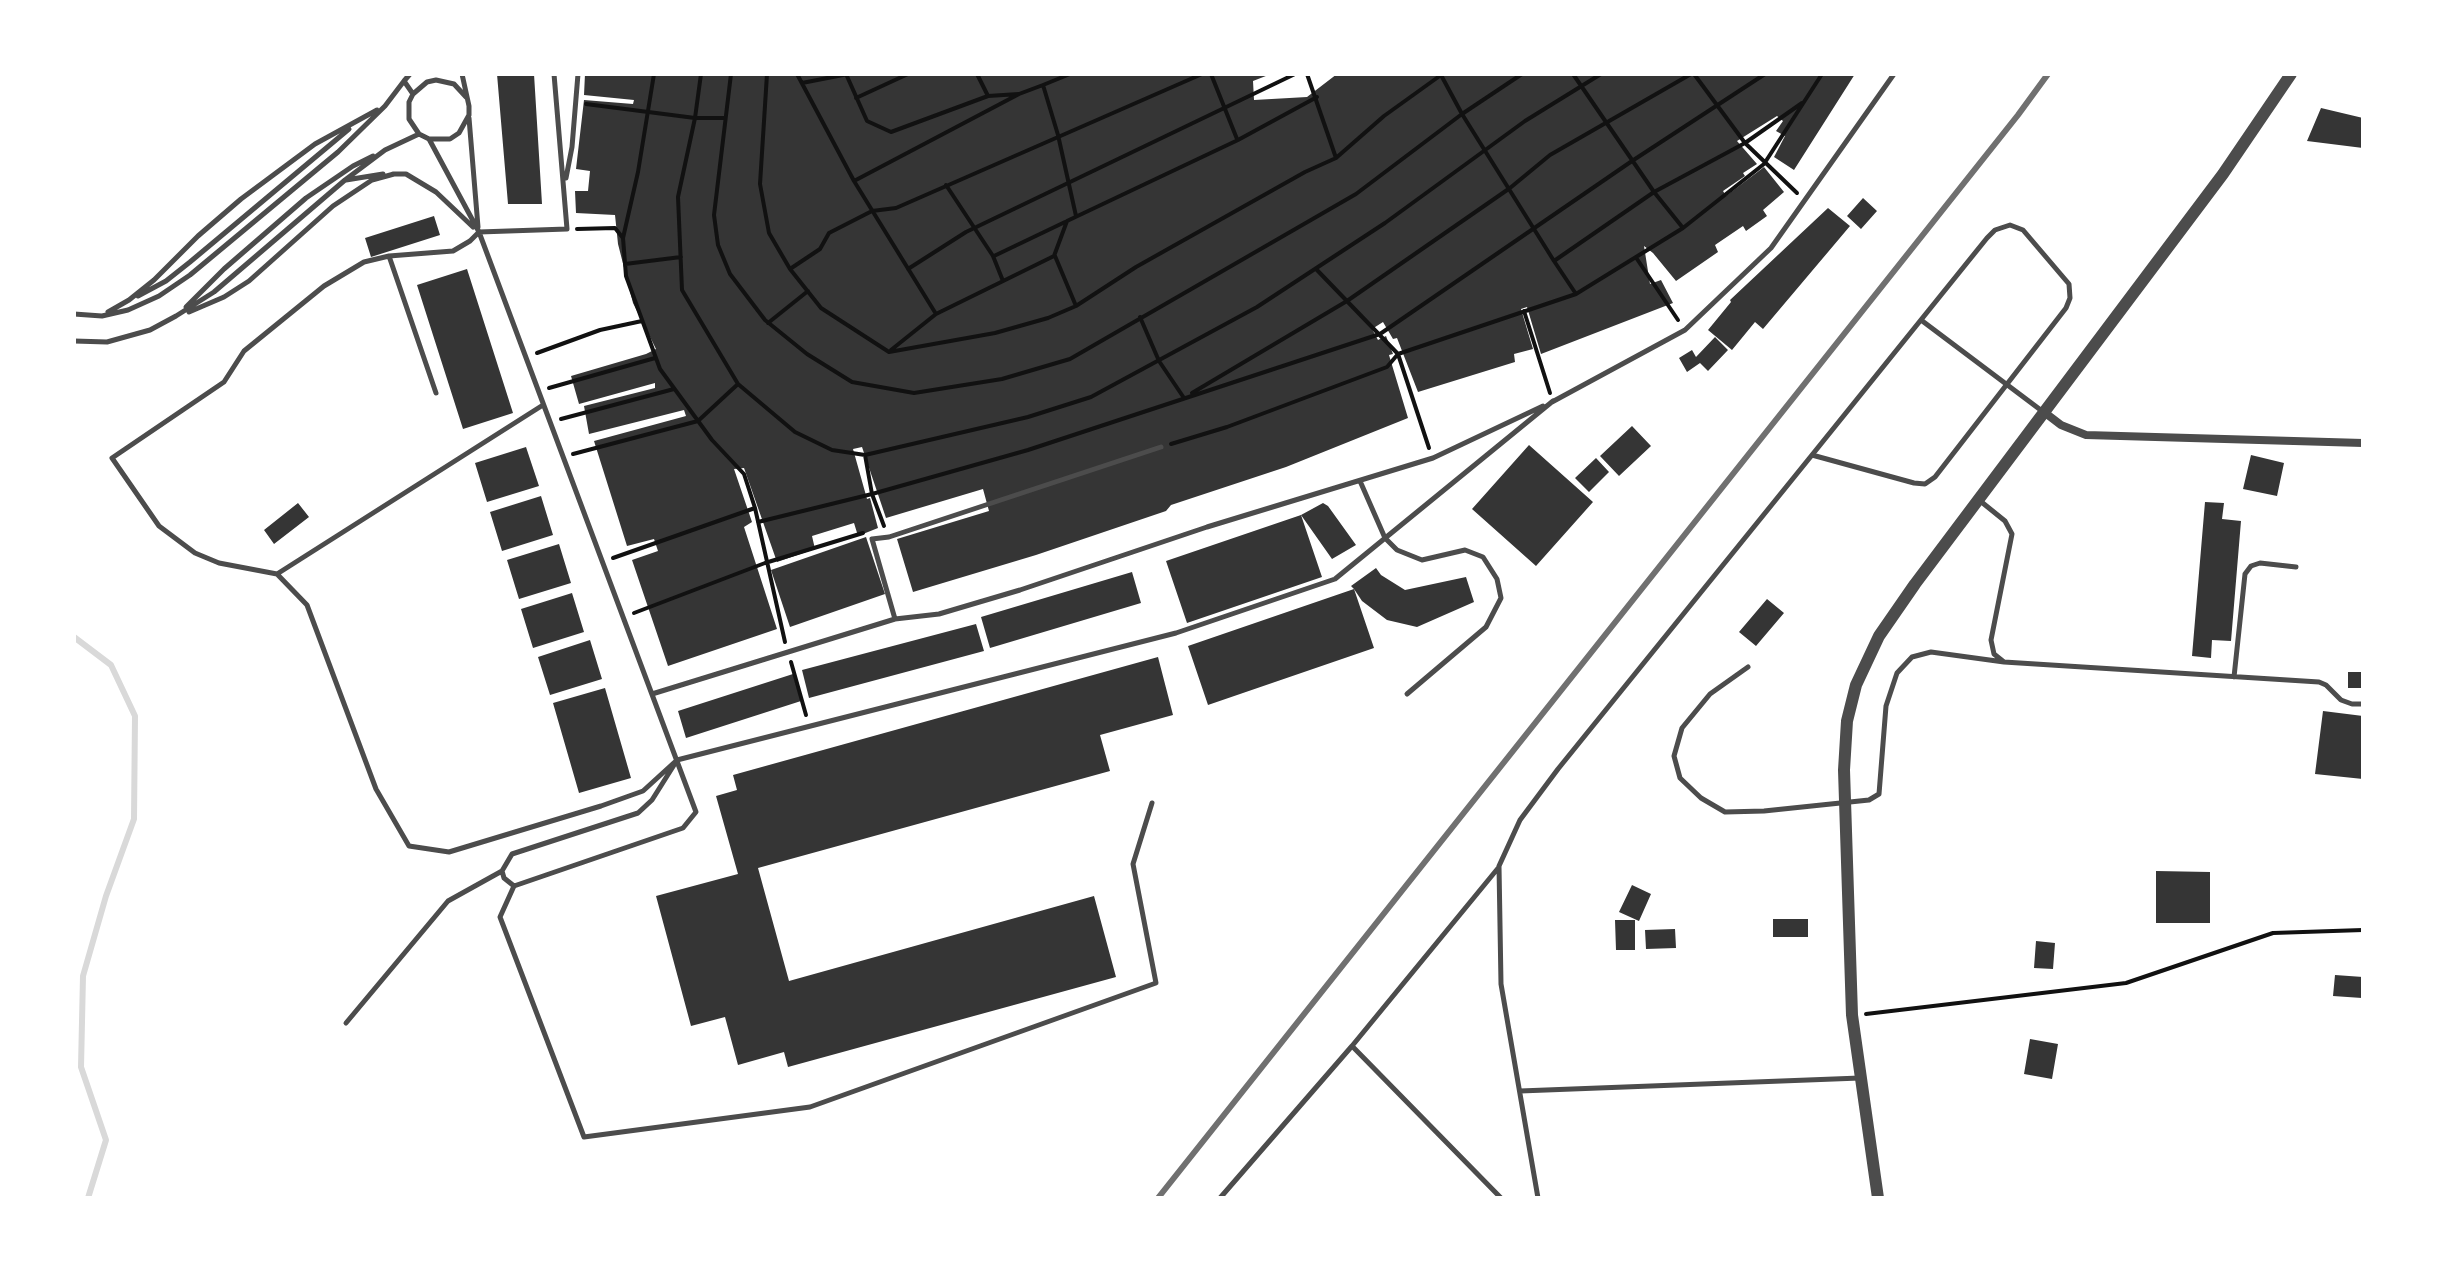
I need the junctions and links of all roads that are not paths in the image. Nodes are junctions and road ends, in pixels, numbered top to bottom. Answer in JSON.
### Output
{"nodes":[{"id":1,"x":410,"y":74,"type":"edge"},
{"id":2,"x":462,"y":74,"type":"edge"},
{"id":3,"x":554,"y":74,"type":"edge"},
{"id":4,"x":578,"y":74,"type":"edge"},
{"id":5,"x":1894,"y":74,"type":"edge"},
{"id":6,"x":2291,"y":74,"type":"edge"},
{"id":7,"x":404,"y":81,"type":"junction"},
{"id":8,"x":413,"y":94,"type":"junction"},
{"id":9,"x":466,"y":97,"type":"junction"},
{"id":10,"x":385,"y":106,"type":"junction"},
{"id":11,"x":469,"y":115,"type":"junction"},
{"id":12,"x":359,"y":121,"type":"junction"},
{"id":13,"x":419,"y":134,"type":"junction"},
{"id":14,"x":429,"y":139,"type":"junction"},
{"id":15,"x":385,"y":150,"type":"junction"},
{"id":16,"x":394,"y":174,"type":"junction"},
{"id":17,"x":345,"y":180,"type":"junction"},
{"id":18,"x":564,"y":187,"type":"junction"},
{"id":19,"x":479,"y":232,"type":"junction"},
{"id":20,"x":389,"y":256,"type":"junction"},
{"id":21,"x":129,"y":300,"type":"junction"},
{"id":22,"x":74,"y":314,"type":"edge"},
{"id":23,"x":102,"y":316,"type":"junction"},
{"id":24,"x":176,"y":316,"type":"junction"},
{"id":25,"x":1921,"y":320,"type":"junction"},
{"id":26,"x":74,"y":341,"type":"edge"},
{"id":27,"x":2006,"y":385,"type":"junction"},
{"id":28,"x":436,"y":393,"type":"dead end"},
{"id":29,"x":1553,"y":401,"type":"junction"},
{"id":30,"x":543,"y":405,"type":"junction"},
{"id":31,"x":2044,"y":412,"type":"junction"},
{"id":32,"x":2363,"y":443,"type":"edge"},
{"id":33,"x":1161,"y":447,"type":"road end"},
{"id":34,"x":1812,"y":455,"type":"junction"},
{"id":35,"x":1360,"y":481,"type":"junction"},
{"id":36,"x":1978,"y":500,"type":"junction"},
{"id":37,"x":1385,"y":538,"type":"junction"},
{"id":38,"x":2296,"y":567,"type":"dead end"},
{"id":39,"x":277,"y":574,"type":"junction"},
{"id":40,"x":895,"y":619,"type":"junction"},
{"id":41,"x":2004,"y":662,"type":"junction"},
{"id":42,"x":1748,"y":667,"type":"dead end"},
{"id":43,"x":2234,"y":677,"type":"junction"},
{"id":44,"x":652,"y":694,"type":"junction"},
{"id":45,"x":1407,"y":694,"type":"dead end"},
{"id":46,"x":2362,"y":704,"type":"edge"},
{"id":47,"x":677,"y":760,"type":"junction"},
{"id":48,"x":1845,"y":802,"type":"junction"},
{"id":49,"x":1152,"y":803,"type":"dead end"},
{"id":50,"x":1499,"y":866,"type":"junction"},
{"id":51,"x":502,"y":871,"type":"junction"},
{"id":52,"x":514,"y":886,"type":"junction"},
{"id":53,"x":346,"y":1023,"type":"dead end"},
{"id":54,"x":1352,"y":1046,"type":"junction"},
{"id":55,"x":1861,"y":1078,"type":"junction"},
{"id":56,"x":1520,"y":1091,"type":"junction"},
{"id":57,"x":1220,"y":1198,"type":"edge"},
{"id":58,"x":1501,"y":1198,"type":"edge"},
{"id":59,"x":1538,"y":1198,"type":"edge"},
{"id":60,"x":1878,"y":1198,"type":"edge"}],
"edges":[{"from":1,"to":7,"type":"lane"},
{"from":2,"to":9,"type":"lane"},
{"from":3,"to":18,"type":"lane"},
{"from":4,"to":18,"type":"lane"},
{"from":5,"to":29,"type":"lane"},
{"from":6,"to":31,"type":"street"},
{"from":7,"to":8,"type":"lane"},
{"from":7,"to":10,"type":"lane"},
{"from":8,"to":9,"type":"lane"},
{"from":8,"to":13,"type":"lane"},
{"from":9,"to":11,"type":"lane"},
{"from":10,"to":12,"type":"lane"},
{"from":10,"to":23,"type":"lane"},
{"from":11,"to":14,"type":"lane"},
{"from":11,"to":19,"type":"lane"},
{"from":12,"to":21,"type":"lane"},
{"from":12,"to":21,"type":"lane"},
{"from":13,"to":14,"type":"lane"},
{"from":13,"to":15,"type":"lane"},
{"from":14,"to":19,"type":"lane"},
{"from":15,"to":17,"type":"lane"},
{"from":15,"to":24,"type":"lane"},
{"from":16,"to":17,"type":"lane"},
{"from":16,"to":19,"type":"lane"},
{"from":16,"to":24,"type":"lane"},
{"from":17,"to":24,"type":"lane"},
{"from":18,"to":19,"type":"lane"},
{"from":19,"to":20,"type":"lane"},
{"from":19,"to":30,"type":"lane"},
{"from":20,"to":28,"type":"lane"},
{"from":20,"to":39,"type":"lane"},
{"from":21,"to":23,"type":"lane"},
{"from":22,"to":23,"type":"lane"},
{"from":24,"to":26,"type":"lane"},
{"from":25,"to":27,"type":"lane"},
{"from":25,"to":27,"type":"lane"},
{"from":25,"to":34,"type":"lane"},
{"from":27,"to":31,"type":"lane"},
{"from":27,"to":34,"type":"lane"},
{"from":29,"to":35,"type":"lane"},
{"from":29,"to":37,"type":"lane"},
{"from":30,"to":39,"type":"lane"},
{"from":30,"to":44,"type":"lane"},
{"from":31,"to":32,"type":"street"},
{"from":31,"to":36,"type":"street"},
{"from":33,"to":40,"type":"lane"},
{"from":34,"to":50,"type":"lane"},
{"from":35,"to":37,"type":"lane"},
{"from":35,"to":40,"type":"lane"},
{"from":36,"to":41,"type":"lane"},
{"from":36,"to":48,"type":"street"},
{"from":37,"to":45,"type":"lane"},
{"from":37,"to":47,"type":"lane"},
{"from":38,"to":43,"type":"lane"},
{"from":39,"to":47,"type":"lane"},
{"from":40,"to":44,"type":"lane"},
{"from":41,"to":43,"type":"lane"},
{"from":41,"to":48,"type":"lane"},
{"from":42,"to":48,"type":"lane"},
{"from":43,"to":46,"type":"lane"},
{"from":44,"to":47,"type":"lane"},
{"from":47,"to":51,"type":"lane"},
{"from":47,"to":52,"type":"lane"},
{"from":48,"to":55,"type":"street"},
{"from":49,"to":52,"type":"lane"},
{"from":50,"to":54,"type":"lane"},
{"from":50,"to":56,"type":"lane"},
{"from":51,"to":52,"type":"lane"},
{"from":51,"to":53,"type":"lane"},
{"from":54,"to":57,"type":"lane"},
{"from":54,"to":58,"type":"lane"},
{"from":55,"to":56,"type":"lane"},
{"from":55,"to":60,"type":"street"},
{"from":56,"to":59,"type":"lane"}]}
